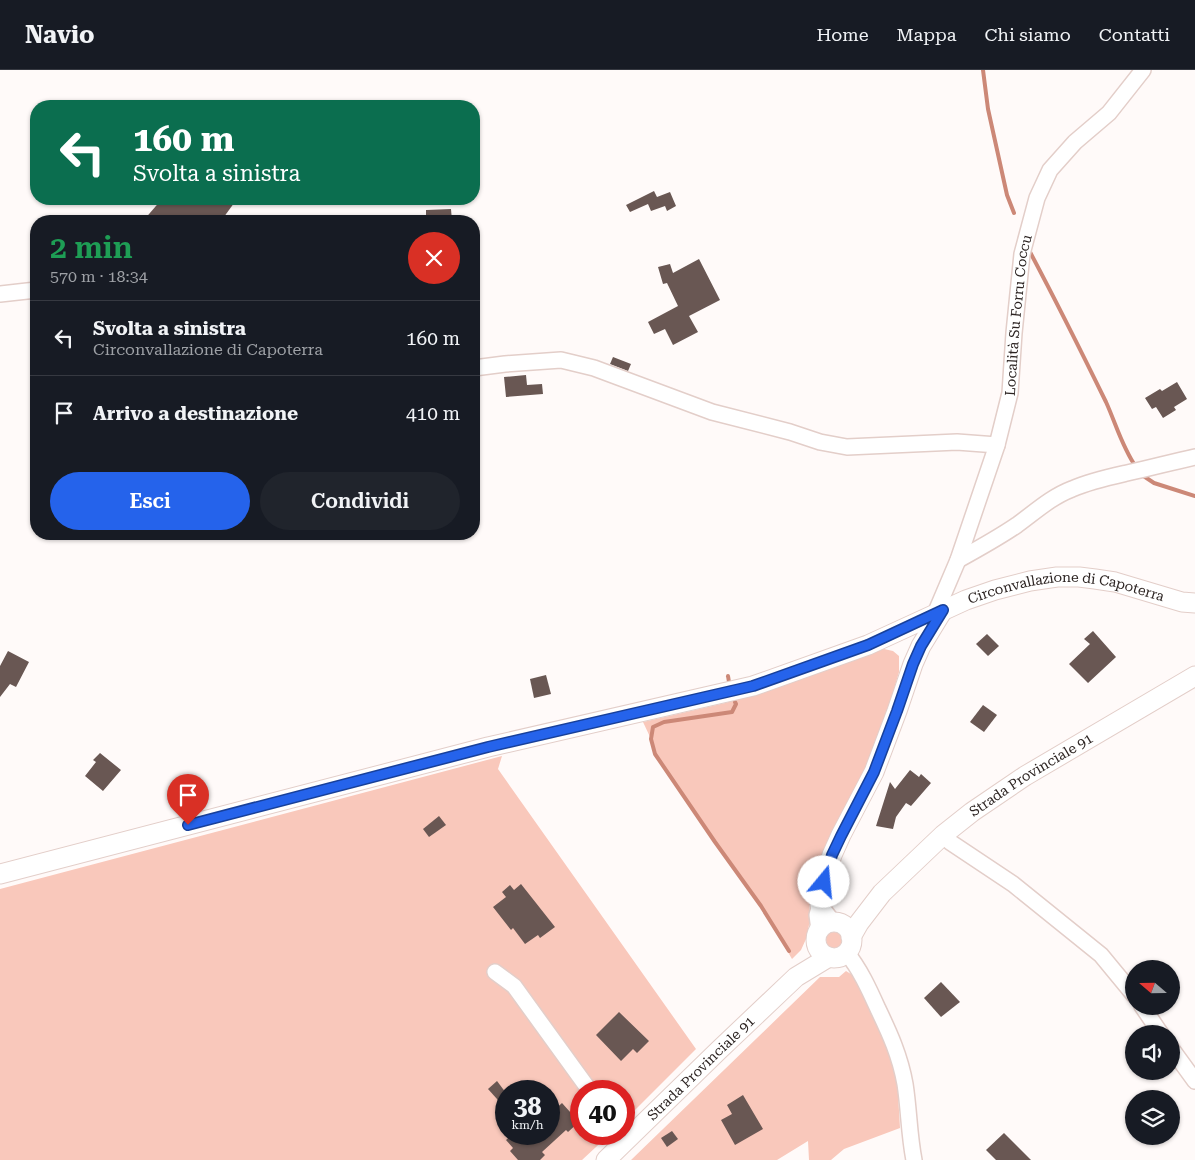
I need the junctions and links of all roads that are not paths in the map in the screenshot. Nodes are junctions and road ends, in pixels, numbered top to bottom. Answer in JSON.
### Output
{"nodes":[{"id":1,"x":1143,"y":70,"type":"edge"},
{"id":2,"x":30,"y":291,"type":"edge"},
{"id":3,"x":0,"y":294,"type":"edge"},
{"id":4,"x":480,"y":367,"type":"edge"},
{"id":5,"x":997,"y":445,"type":"junction"},
{"id":6,"x":1195,"y":457,"type":"edge"},
{"id":7,"x":958,"y":560,"type":"junction"},
{"id":8,"x":945,"y":591,"type":"junction"},
{"id":9,"x":961,"y":602,"type":"junction"},
{"id":10,"x":1191,"y":605,"type":"edge"},
{"id":11,"x":939,"y":612,"type":"junction"},
{"id":12,"x":889,"y":635,"type":"junction"},
{"id":13,"x":913,"y":664,"type":"junction"},
{"id":14,"x":1195,"y":676,"type":"edge"},
{"id":15,"x":943,"y":835,"type":"junction"},
{"id":16,"x":0,"y":874,"type":"edge"},
{"id":17,"x":820,"y":905,"type":"joint"},
{"id":18,"x":833,"y":938,"type":"junction"},
{"id":19,"x":495,"y":972,"type":"dead end"},
{"id":20,"x":1125,"y":984,"type":"edge"},
{"id":21,"x":1180,"y":1060,"type":"edge"},
{"id":22,"x":582,"y":1080,"type":"edge"},
{"id":23,"x":1195,"y":1081,"type":"edge"},
{"id":24,"x":617,"y":1149,"type":"edge"},
{"id":25,"x":914,"y":1160,"type":"edge"}],
"edges":[{"from":1,"to":5,"type":"street","name":"Località Su Forru Coccu"},
{"from":2,"to":3,"type":"street"},
{"from":4,"to":5,"type":"street"},
{"from":5,"to":7,"type":"street","name":"Località Su Forru Coccu"},
{"from":6,"to":7,"type":"street"},
{"from":7,"to":8,"type":"street","name":"Località Su Forru Coccu"},
{"from":8,"to":9,"type":"street"},
{"from":8,"to":11,"type":"street","name":"Località Su Forru Coccu"},
{"from":9,"to":10,"type":"street","name":"Circonvallazione di Capoterra"},
{"from":9,"to":11,"type":"street","name":"Circonvallazione di Capoterra"},
{"from":11,"to":12,"type":"street","name":"Circonvallazione di Capoterra"},
{"from":11,"to":13,"type":"street"},
{"from":12,"to":13,"type":"street"},
{"from":12,"to":16,"type":"street","name":"Circonvallazione di Capoterra"},
{"from":13,"to":17,"type":"street"},
{"from":14,"to":15,"type":"street","name":"Strada Provinciale 91"},
{"from":15,"to":18,"type":"street","name":"Strada Provinciale 91"},
{"from":15,"to":20,"type":"street"},
{"from":17,"to":18,"type":"street"},
{"from":18,"to":24,"type":"street","name":"Strada Provinciale 91"},
{"from":18,"to":25,"type":"street"},
{"from":19,"to":22,"type":"street"},
{"from":21,"to":23,"type":"street"}]}
